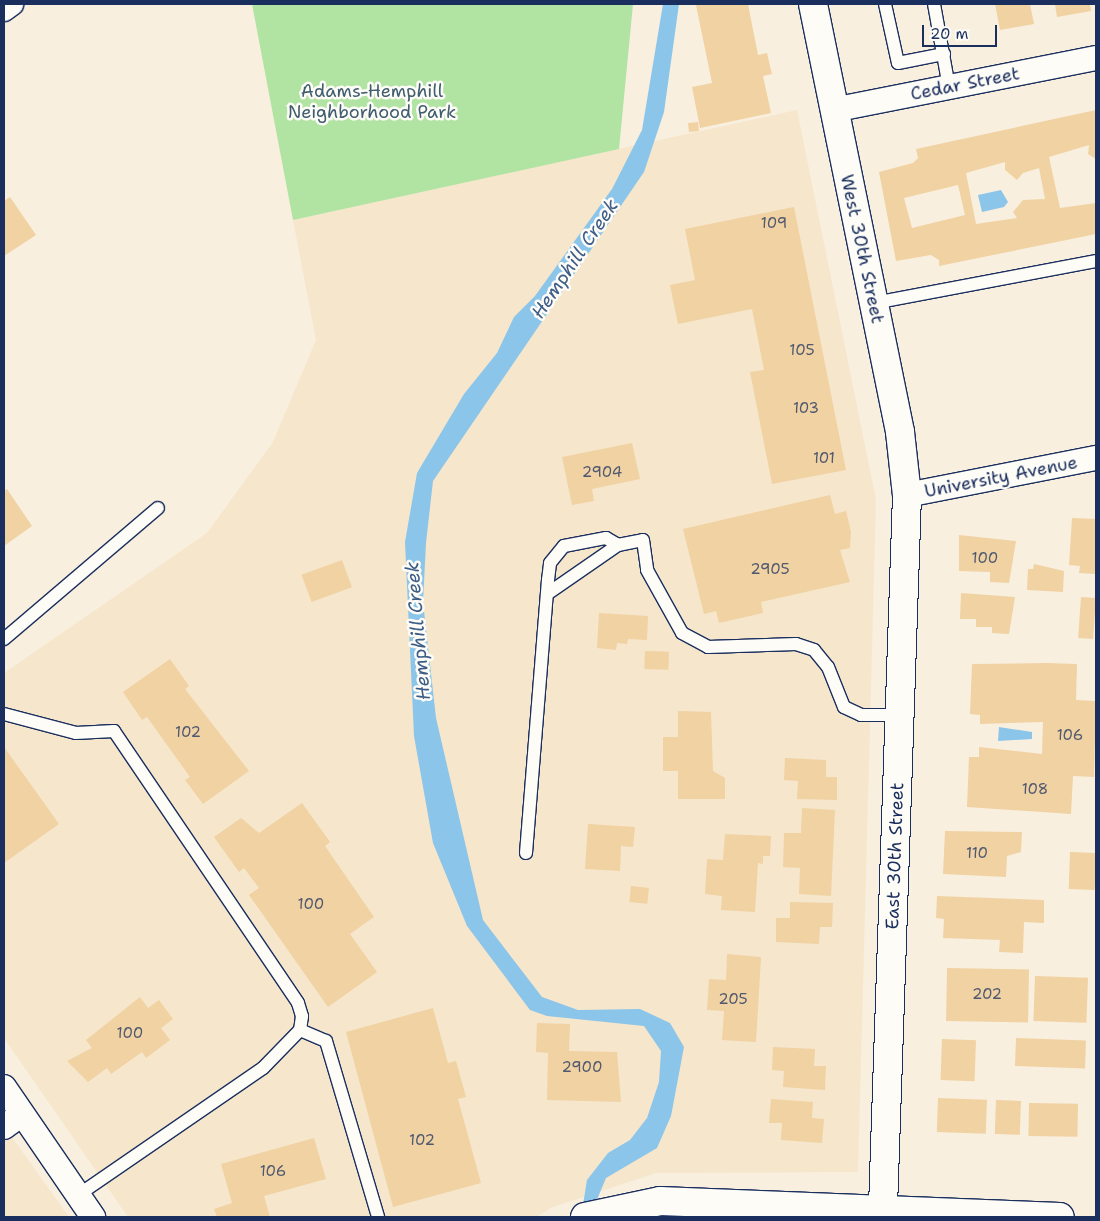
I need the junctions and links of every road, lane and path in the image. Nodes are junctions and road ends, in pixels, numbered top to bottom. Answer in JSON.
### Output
{"nodes":[{"id":1,"x":11,"y":4,"type":"edge"},
{"id":2,"x":812,"y":4,"type":"edge"},
{"id":3,"x":885,"y":4,"type":"edge"},
{"id":4,"x":934,"y":4,"type":"edge"},
{"id":5,"x":4,"y":9,"type":"edge"},
{"id":6,"x":944,"y":54,"type":"junction"},
{"id":7,"x":1096,"y":58,"type":"edge"},
{"id":8,"x":949,"y":87,"type":"junction"},
{"id":9,"x":833,"y":110,"type":"junction"},
{"id":10,"x":1096,"y":261,"type":"edge"},
{"id":11,"x":874,"y":303,"type":"junction"},
{"id":12,"x":1096,"y":458,"type":"edge"},
{"id":13,"x":907,"y":496,"type":"junction"},
{"id":14,"x":158,"y":508,"type":"dead end"},
{"id":15,"x":618,"y":544,"type":"junction"},
{"id":16,"x":550,"y":592,"type":"junction"},
{"id":17,"x":4,"y":639,"type":"edge"},
{"id":18,"x":4,"y":714,"type":"edge"},
{"id":19,"x":899,"y":715,"type":"junction"},
{"id":20,"x":526,"y":853,"type":"dead end"},
{"id":21,"x":300,"y":1030,"type":"junction"},
{"id":22,"x":4,"y":1087,"type":"edge"},
{"id":23,"x":13,"y":1120,"type":"edge"},
{"id":24,"x":78,"y":1195,"type":"junction"},
{"id":25,"x":733,"y":1210,"type":"edge"},
{"id":26,"x":880,"y":1214,"type":"edge"},
{"id":27,"x":93,"y":1217,"type":"edge"},
{"id":28,"x":378,"y":1217,"type":"edge"},
{"id":29,"x":584,"y":1217,"type":"edge"},
{"id":30,"x":1060,"y":1217,"type":"edge"}],
"edges":[{"from":1,"to":5,"type":"street"},
{"from":2,"to":9,"type":"street","name":"West 30th Street"},
{"from":3,"to":6,"type":"lane"},
{"from":4,"to":6,"type":"lane"},
{"from":6,"to":8,"type":"lane"},
{"from":7,"to":8,"type":"street","name":"Cedar Street"},
{"from":8,"to":9,"type":"street","name":"Cedar Street"},
{"from":9,"to":11,"type":"street","name":"West 30th Street"},
{"from":10,"to":11,"type":"lane"},
{"from":11,"to":13,"type":"street","name":"West 30th Street"},
{"from":12,"to":13,"type":"street","name":"University Avenue"},
{"from":13,"to":19,"type":"street","name":"East 30th Street"},
{"from":14,"to":17,"type":"lane"},
{"from":15,"to":16,"type":"lane"},
{"from":15,"to":16,"type":"lane"},
{"from":15,"to":19,"type":"lane"},
{"from":16,"to":20,"type":"lane"},
{"from":18,"to":21,"type":"lane"},
{"from":19,"to":26,"type":"street","name":"East 30th Street"},
{"from":21,"to":24,"type":"lane"},
{"from":21,"to":28,"type":"lane"},
{"from":22,"to":23,"type":"street"},
{"from":23,"to":24,"type":"street"},
{"from":24,"to":27,"type":"street"},
{"from":25,"to":26,"type":"street"},
{"from":25,"to":29,"type":"street"},
{"from":26,"to":30,"type":"street"}]}
